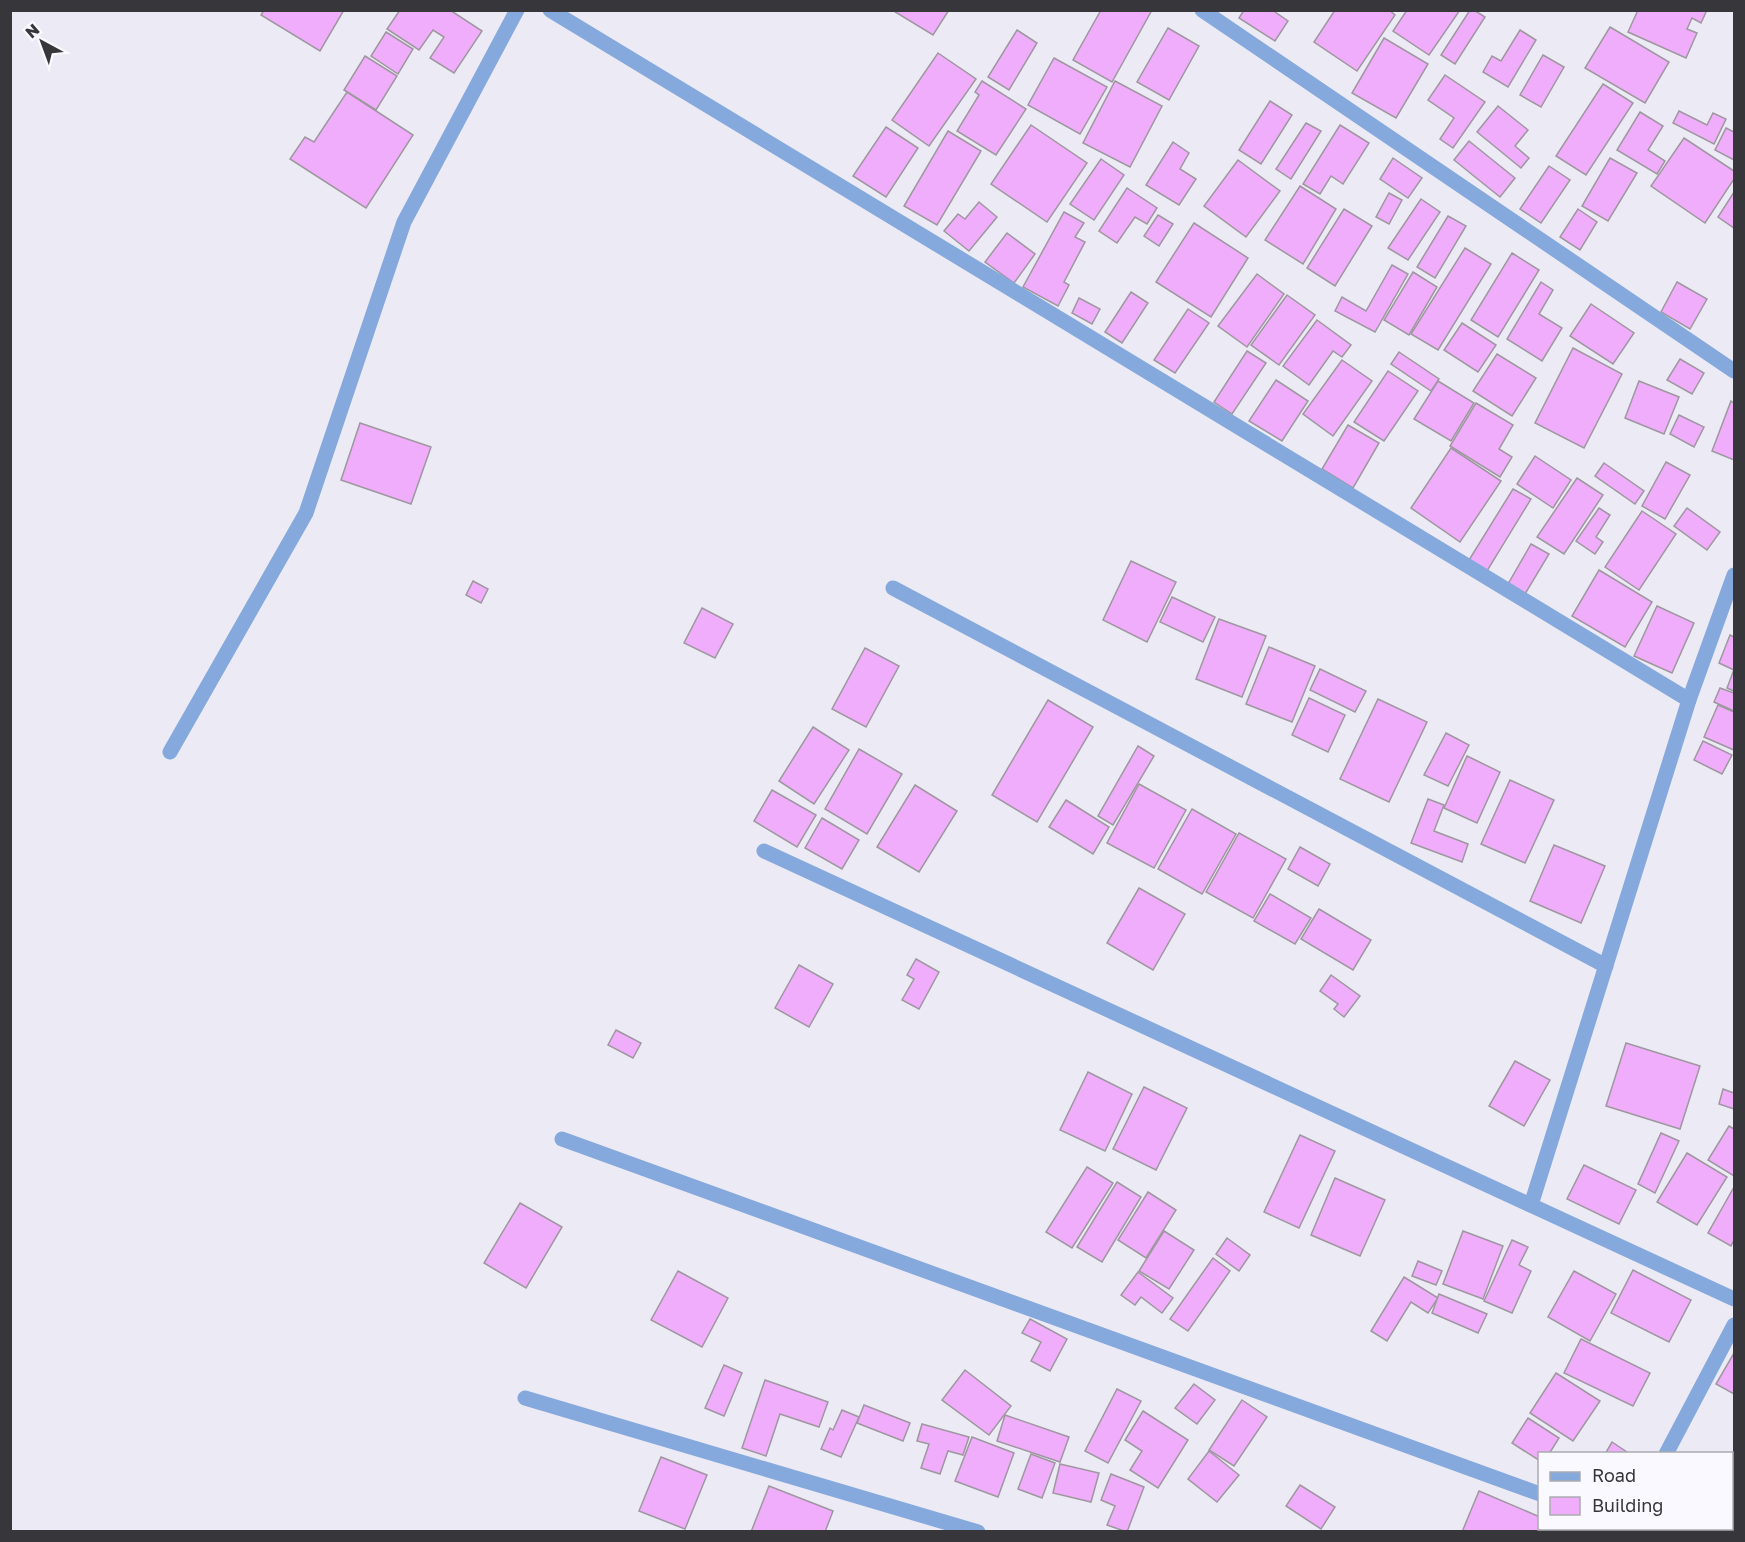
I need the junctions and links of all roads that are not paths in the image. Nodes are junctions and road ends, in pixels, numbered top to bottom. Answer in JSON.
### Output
{"nodes":[{"id":1,"x":517,"y":10,"type":"edge"},
{"id":2,"x":550,"y":10,"type":"edge"},
{"id":3,"x":1202,"y":10,"type":"edge"},
{"id":4,"x":1734,"y":371,"type":"edge"},
{"id":5,"x":1734,"y":575,"type":"edge"},
{"id":6,"x":892,"y":588,"type":"dead end"},
{"id":7,"x":1689,"y":700,"type":"junction"},
{"id":8,"x":170,"y":752,"type":"dead end"},
{"id":9,"x":764,"y":851,"type":"dead end"},
{"id":10,"x":1606,"y":966,"type":"junction"},
{"id":11,"x":562,"y":1139,"type":"dead end"},
{"id":12,"x":1532,"y":1205,"type":"junction"},
{"id":13,"x":1734,"y":1299,"type":"edge"},
{"id":14,"x":1734,"y":1325,"type":"edge"},
{"id":15,"x":525,"y":1398,"type":"dead end"},
{"id":16,"x":1667,"y":1452,"type":"edge"},
{"id":17,"x":1538,"y":1494,"type":"edge"},
{"id":18,"x":978,"y":1532,"type":"edge"}],
"edges":[{"from":1,"to":8,"type":"street"},
{"from":2,"to":7,"type":"street"},
{"from":3,"to":4,"type":"street"},
{"from":5,"to":7,"type":"street"},
{"from":6,"to":10,"type":"street"},
{"from":7,"to":10,"type":"street"},
{"from":9,"to":12,"type":"street"},
{"from":10,"to":12,"type":"street"},
{"from":11,"to":17,"type":"street"},
{"from":12,"to":13,"type":"street"},
{"from":14,"to":16,"type":"street"},
{"from":15,"to":18,"type":"street"}]}
